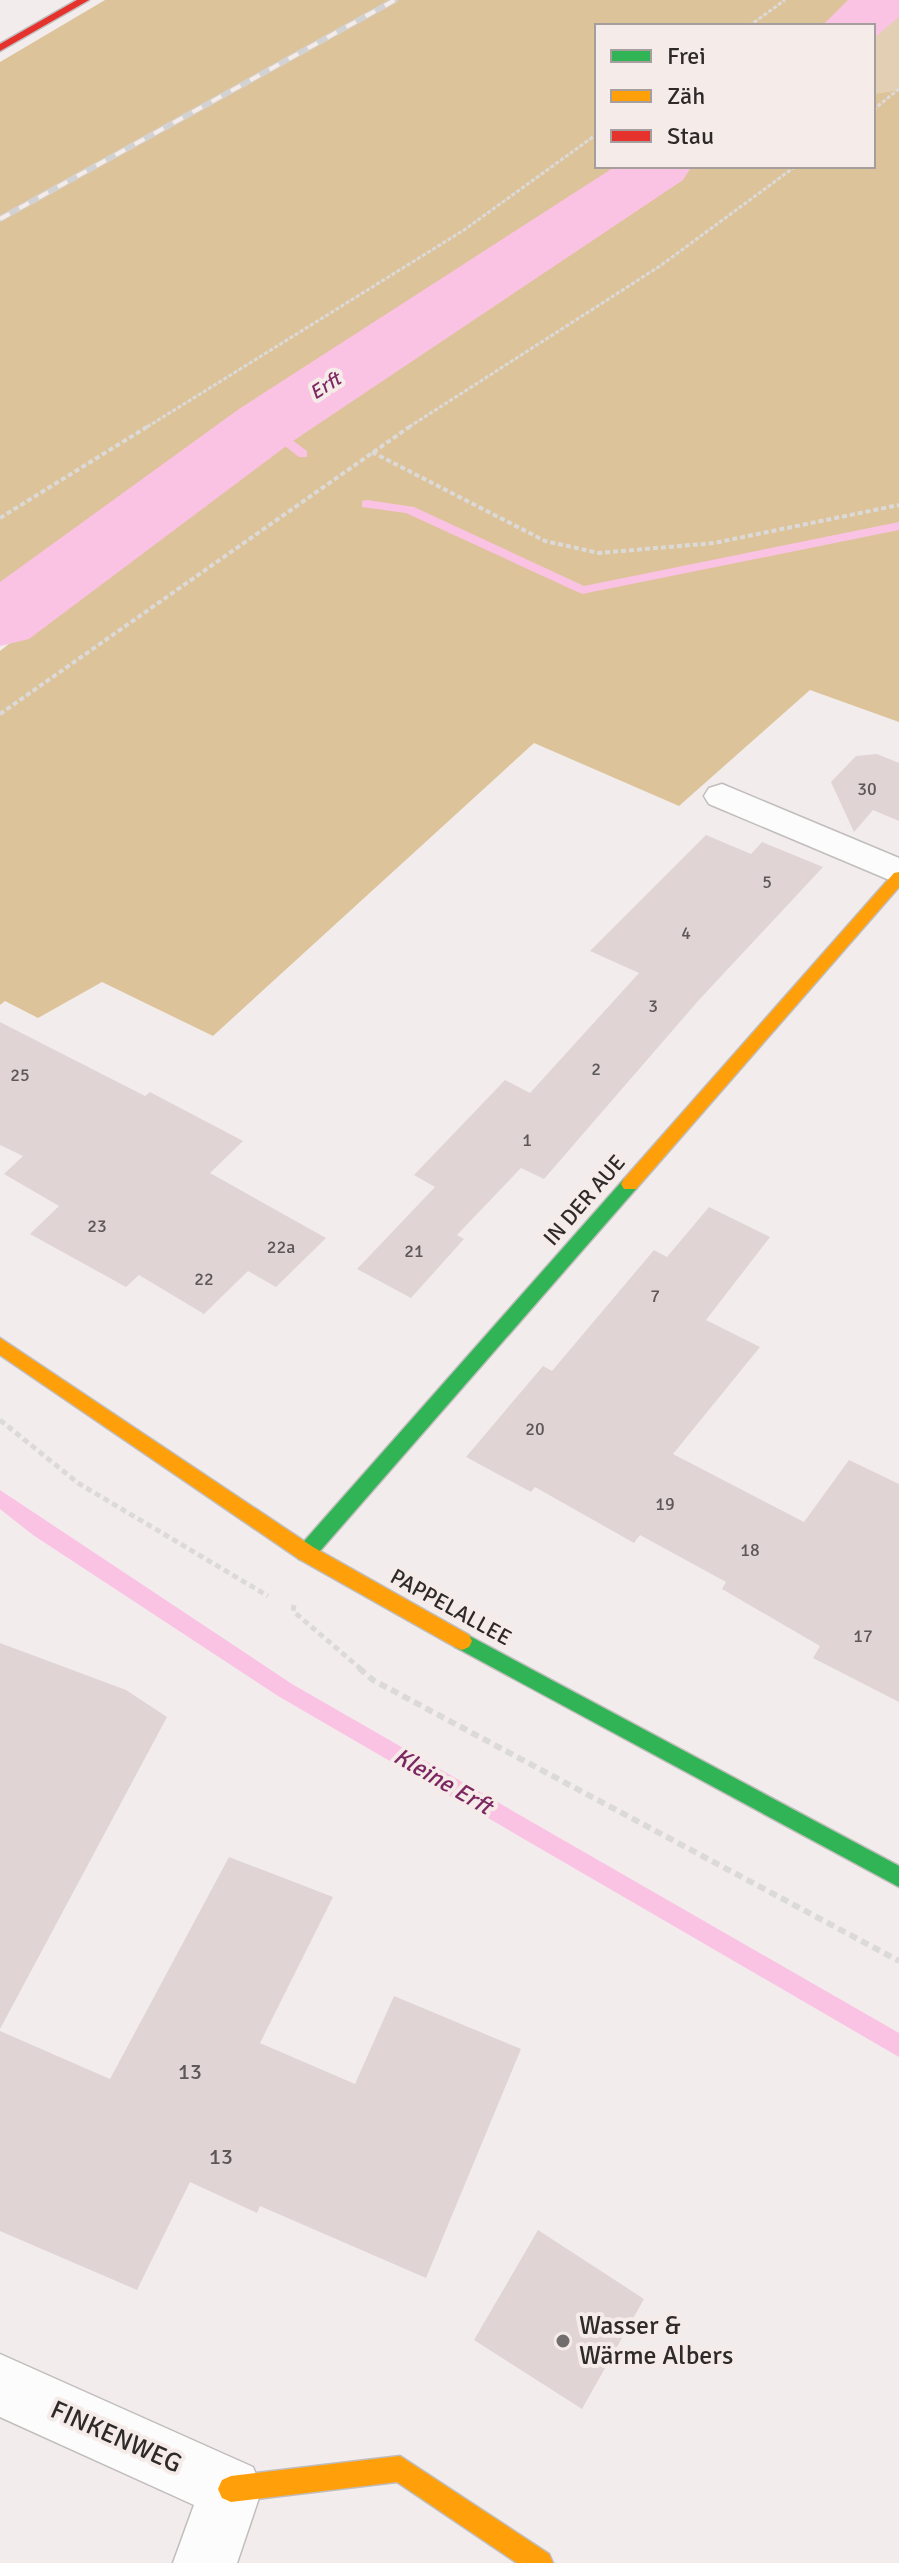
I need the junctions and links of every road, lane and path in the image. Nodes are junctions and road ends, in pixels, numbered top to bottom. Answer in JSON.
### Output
{"nodes":[{"id":1,"x":84,"y":0,"type":"edge"},
{"id":2,"x":785,"y":0,"type":"edge"},
{"id":3,"x":752,"y":24,"type":"edge"},
{"id":4,"x":0,"y":48,"type":"edge"},
{"id":5,"x":899,"y":89,"type":"edge"},
{"id":6,"x":875,"y":108,"type":"edge"},
{"id":7,"x":595,"y":135,"type":"edge"},
{"id":8,"x":793,"y":168,"type":"edge"},
{"id":9,"x":371,"y":451,"type":"junction"},
{"id":10,"x":899,"y":505,"type":"edge"},
{"id":11,"x":0,"y":518,"type":"edge"},
{"id":12,"x":0,"y":714,"type":"edge"},
{"id":13,"x":722,"y":796,"type":"dead end"},
{"id":14,"x":899,"y":874,"type":"edge"},
{"id":15,"x":0,"y":1345,"type":"edge"},
{"id":16,"x":0,"y":1420,"type":"edge"},
{"id":17,"x":306,"y":1553,"type":"junction"},
{"id":18,"x":293,"y":1611,"type":"junction"},
{"id":19,"x":899,"y":1877,"type":"edge"},
{"id":20,"x":899,"y":1961,"type":"edge"},
{"id":21,"x":0,"y":2385,"type":"edge"},
{"id":22,"x":231,"y":2489,"type":"junction"},
{"id":23,"x":205,"y":2563,"type":"edge"},
{"id":24,"x":540,"y":2563,"type":"edge"}],
"edges":[{"from":1,"to":4,"type":"street"},
{"from":2,"to":3,"type":"path"},
{"from":5,"to":6,"type":"path"},
{"from":7,"to":11,"type":"path"},
{"from":8,"to":9,"type":"path"},
{"from":9,"to":10,"type":"path"},
{"from":9,"to":12,"type":"path"},
{"from":13,"to":14,"type":"street"},
{"from":14,"to":17,"type":"street","name":"IN DER AUE"},
{"from":15,"to":17,"type":"street","name":"PAPPELALLEE"},
{"from":16,"to":18,"type":"path"},
{"from":17,"to":18,"type":"path"},
{"from":17,"to":19,"type":"street","name":"PAPPELALLEE"},
{"from":18,"to":20,"type":"path"},
{"from":21,"to":22,"type":"street","name":"FINKENWEG"},
{"from":22,"to":23,"type":"street"},
{"from":22,"to":24,"type":"street"}]}
